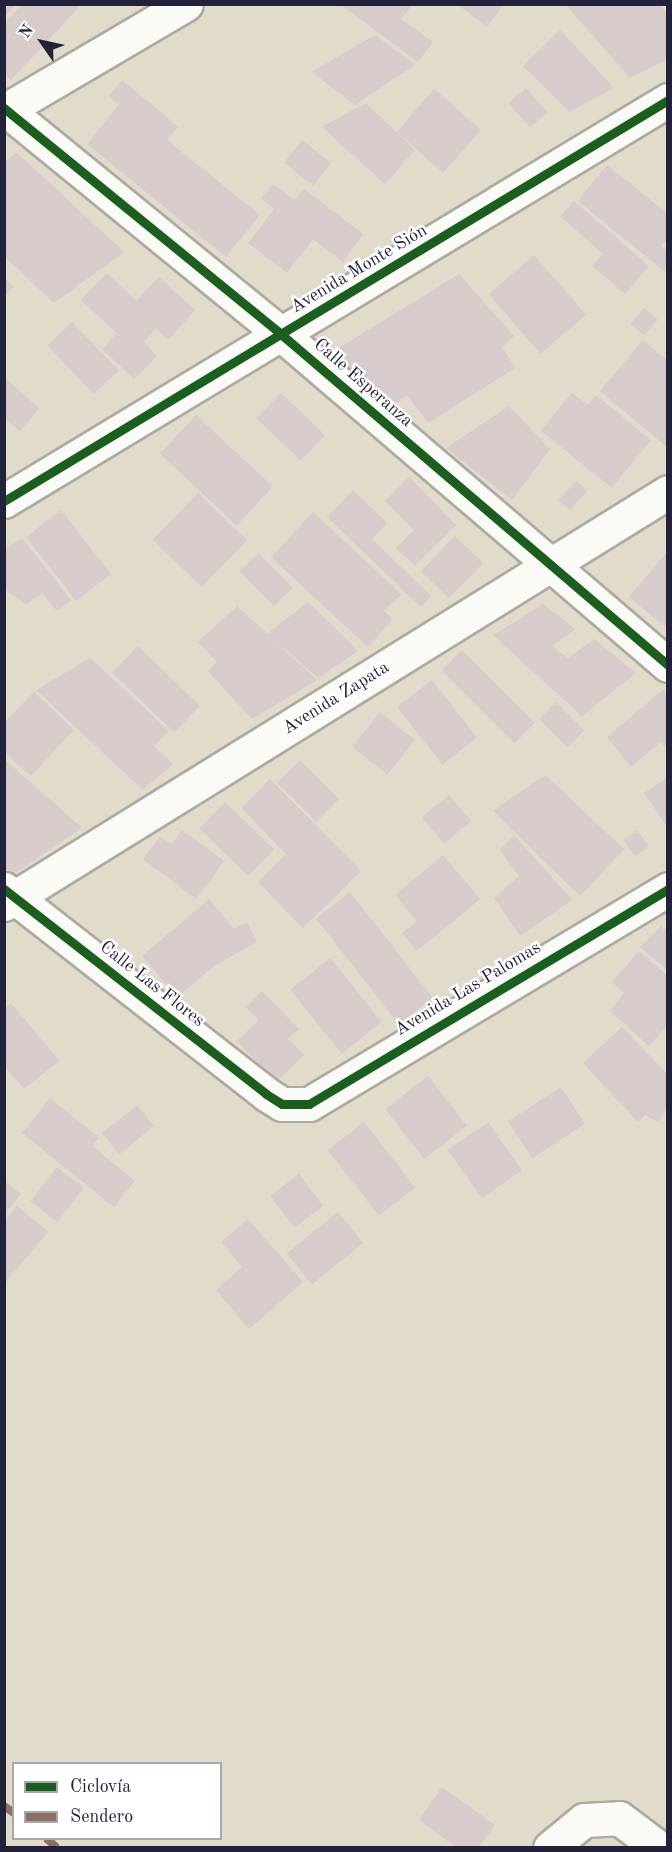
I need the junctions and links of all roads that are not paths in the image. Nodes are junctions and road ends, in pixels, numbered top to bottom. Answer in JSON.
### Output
{"nodes":[{"id":1,"x":186,"y":4,"type":"edge"},
{"id":2,"x":668,"y":100,"type":"edge"},
{"id":3,"x":5,"y":110,"type":"edge"},
{"id":4,"x":282,"y":335,"type":"junction"},
{"id":5,"x":668,"y":492,"type":"edge"},
{"id":6,"x":4,"y":501,"type":"edge"},
{"id":7,"x":547,"y":566,"type":"junction"},
{"id":8,"x":668,"y":665,"type":"edge"},
{"id":9,"x":668,"y":889,"type":"edge"},
{"id":10,"x":8,"y":897,"type":"edge"},
{"id":11,"x":282,"y":1104,"type":"joint"},
{"id":12,"x":550,"y":1848,"type":"edge"},
{"id":13,"x":659,"y":1848,"type":"edge"}],
"edges":[{"from":1,"to":3,"type":"street"},
{"from":2,"to":4,"type":"street","name":"Avenida Monte Sión"},
{"from":3,"to":4,"type":"street","name":"Calle Esperanza"},
{"from":4,"to":6,"type":"street","name":"Avenida Monte Sión"},
{"from":4,"to":7,"type":"street","name":"Calle Esperanza"},
{"from":5,"to":7,"type":"street","name":"Avenida Zapata"},
{"from":7,"to":8,"type":"street","name":"Calle Esperanza"},
{"from":7,"to":10,"type":"street","name":"Avenida Zapata"},
{"from":9,"to":11,"type":"street","name":"Avenida Las Palomas"},
{"from":10,"to":11,"type":"street","name":"Calle Las Flores"},
{"from":12,"to":13,"type":"street"}]}
